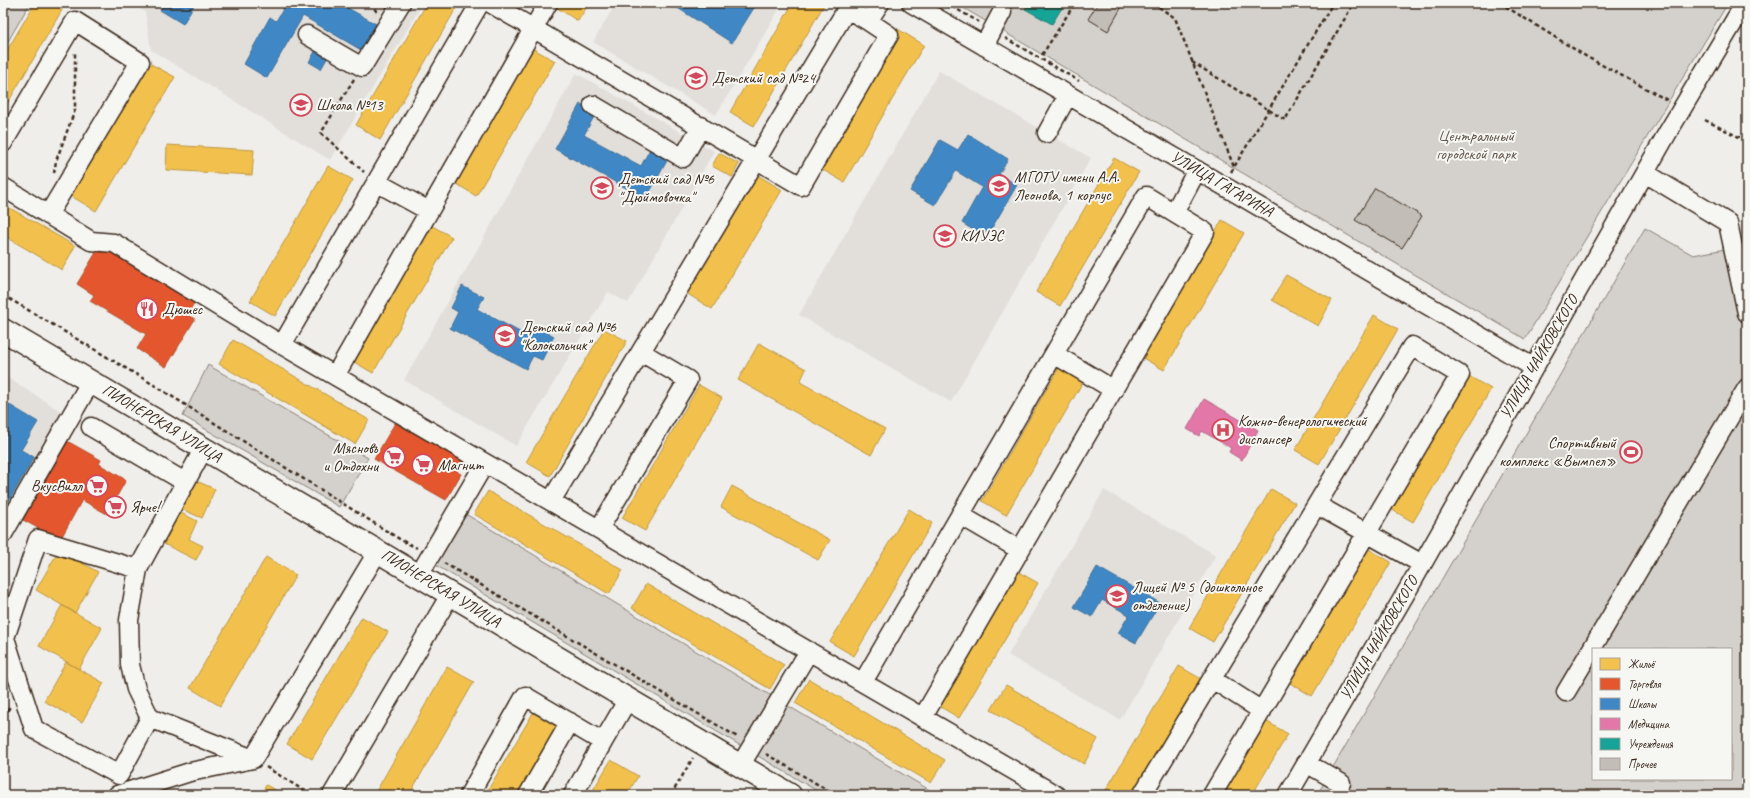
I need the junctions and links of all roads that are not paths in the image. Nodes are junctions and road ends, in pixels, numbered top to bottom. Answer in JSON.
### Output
{"nodes":[{"id":1,"x":401,"y":3,"type":"edge"},
{"id":2,"x":480,"y":3,"type":"edge"},
{"id":3,"x":490,"y":3,"type":"edge"},
{"id":4,"x":548,"y":3,"type":"edge"},
{"id":5,"x":880,"y":3,"type":"edge"},
{"id":6,"x":911,"y":3,"type":"edge"},
{"id":7,"x":1745,"y":3,"type":"edge"},
{"id":8,"x":1002,"y":12,"type":"dead end"},
{"id":9,"x":868,"y":21,"type":"junction"},
{"id":10,"x":534,"y":28,"type":"junction"},
{"id":11,"x":307,"y":35,"type":"dead end"},
{"id":12,"x":984,"y":46,"type":"junction"},
{"id":13,"x":1068,"y":95,"type":"junction"},
{"id":14,"x":592,"y":105,"type":"dead end"},
{"id":15,"x":701,"y":126,"type":"junction"},
{"id":16,"x":1047,"y":133,"type":"dead end"},
{"id":17,"x":3,"y":143,"type":"edge"},
{"id":18,"x":757,"y":160,"type":"junction"},
{"id":19,"x":1198,"y":170,"type":"junction"},
{"id":20,"x":1645,"y":173,"type":"junction"},
{"id":21,"x":376,"y":182,"type":"junction"},
{"id":22,"x":3,"y":187,"type":"edge"},
{"id":23,"x":429,"y":211,"type":"junction"},
{"id":24,"x":1174,"y":213,"type":"junction"},
{"id":25,"x":48,"y":215,"type":"junction"},
{"id":26,"x":1747,"y":313,"type":"edge"},
{"id":27,"x":3,"y":314,"type":"edge"},
{"id":28,"x":3,"y":330,"type":"edge"},
{"id":29,"x":282,"y":344,"type":"junction"},
{"id":30,"x":641,"y":352,"type":"junction"},
{"id":31,"x":1054,"y":354,"type":"junction"},
{"id":32,"x":1533,"y":367,"type":"junction"},
{"id":33,"x":335,"y":376,"type":"junction"},
{"id":34,"x":91,"y":381,"type":"junction"},
{"id":35,"x":1747,"y":388,"type":"edge"},
{"id":36,"x":1114,"y":390,"type":"junction"},
{"id":37,"x":91,"y":427,"type":"dead end"},
{"id":38,"x":204,"y":448,"type":"junction"},
{"id":39,"x":485,"y":463,"type":"junction"},
{"id":40,"x":185,"y":482,"type":"junction"},
{"id":41,"x":551,"y":501,"type":"junction"},
{"id":42,"x":1317,"y":505,"type":"junction"},
{"id":43,"x":960,"y":516,"type":"junction"},
{"id":44,"x":599,"y":529,"type":"junction"},
{"id":45,"x":1367,"y":533,"type":"junction"},
{"id":46,"x":3,"y":534,"type":"edge"},
{"id":47,"x":1020,"y":550,"type":"junction"},
{"id":48,"x":378,"y":551,"type":"junction"},
{"id":49,"x":1422,"y":564,"type":"junction"},
{"id":50,"x":138,"y":569,"type":"junction"},
{"id":51,"x":419,"y":575,"type":"junction"},
{"id":52,"x":450,"y":595,"type":"junction"},
{"id":53,"x":1592,"y":648,"type":"edge"},
{"id":54,"x":1592,"y":648,"type":"edge"},
{"id":55,"x":809,"y":651,"type":"junction"},
{"id":56,"x":1212,"y":680,"type":"junction"},
{"id":57,"x":863,"y":682,"type":"junction"},
{"id":58,"x":1566,"y":692,"type":"dead end"},
{"id":59,"x":628,"y":699,"type":"junction"},
{"id":60,"x":1262,"y":711,"type":"junction"},
{"id":61,"x":923,"y":717,"type":"junction"},
{"id":62,"x":150,"y":718,"type":"junction"},
{"id":63,"x":570,"y":722,"type":"junction"},
{"id":64,"x":603,"y":742,"type":"junction"},
{"id":65,"x":253,"y":759,"type":"junction"},
{"id":66,"x":1306,"y":763,"type":"junction"},
{"id":67,"x":740,"y":766,"type":"junction"},
{"id":68,"x":1341,"y":783,"type":"dead end"},
{"id":69,"x":117,"y":795,"type":"edge"},
{"id":70,"x":332,"y":795,"type":"edge"},
{"id":71,"x":468,"y":795,"type":"edge"},
{"id":72,"x":528,"y":795,"type":"edge"},
{"id":73,"x":573,"y":795,"type":"edge"},
{"id":74,"x":790,"y":795,"type":"edge"},
{"id":75,"x":1056,"y":795,"type":"edge"},
{"id":76,"x":1142,"y":795,"type":"edge"},
{"id":77,"x":1212,"y":795,"type":"edge"},
{"id":78,"x":1288,"y":795,"type":"edge"}],
"edges":[{"from":1,"to":11,"type":"street"},
{"from":2,"to":21,"type":"street"},
{"from":3,"to":10,"type":"street"},
{"from":4,"to":10,"type":"street"},
{"from":5,"to":9,"type":"street"},
{"from":6,"to":12,"type":"street","name":"УЛИЦА ГАГАРИНА"},
{"from":7,"to":20,"type":"street","name":"УЛИЦА ЧАЙКОВСКОГО"},
{"from":8,"to":12,"type":"street"},
{"from":9,"to":18,"type":"street"},
{"from":9,"to":18,"type":"street"},
{"from":10,"to":15,"type":"street"},
{"from":10,"to":23,"type":"street"},
{"from":12,"to":13,"type":"street","name":"УЛИЦА ГАГАРИНА"},
{"from":13,"to":16,"type":"street"},
{"from":13,"to":19,"type":"street","name":"УЛИЦА ГАГАРИНА"},
{"from":14,"to":15,"type":"street"},
{"from":15,"to":18,"type":"street"},
{"from":17,"to":25,"type":"street"},
{"from":18,"to":30,"type":"street"},
{"from":19,"to":24,"type":"street"},
{"from":19,"to":32,"type":"street","name":"УЛИЦА ГАГАРИНА"},
{"from":20,"to":26,"type":"street"},
{"from":20,"to":32,"type":"street","name":"УЛИЦА ЧАЙКОВСКОГО"},
{"from":21,"to":23,"type":"street"},
{"from":21,"to":29,"type":"street"},
{"from":22,"to":25,"type":"street"},
{"from":23,"to":33,"type":"street"},
{"from":24,"to":31,"type":"street"},
{"from":24,"to":36,"type":"street"},
{"from":25,"to":29,"type":"street"},
{"from":27,"to":34,"type":"main road","name":"ПИОНЕРСКАЯ УЛИЦА"},
{"from":28,"to":34,"type":"main road","name":"ПИОНЕРСКАЯ УЛИЦА"},
{"from":29,"to":33,"type":"street"},
{"from":30,"to":41,"type":"street"},
{"from":30,"to":44,"type":"street"},
{"from":31,"to":36,"type":"street"},
{"from":31,"to":43,"type":"street"},
{"from":32,"to":49,"type":"street","name":"УЛИЦА ЧАЙКОВСКОГО"},
{"from":33,"to":39,"type":"street"},
{"from":34,"to":38,"type":"main road","name":"ПИОНЕРСКАЯ УЛИЦА"},
{"from":34,"to":46,"type":"street"},
{"from":35,"to":53,"type":"street"},
{"from":36,"to":47,"type":"street"},
{"from":37,"to":40,"type":"street"},
{"from":38,"to":40,"type":"street"},
{"from":38,"to":48,"type":"main road","name":"ПИОНЕРСКАЯ УЛИЦА"},
{"from":39,"to":41,"type":"street"},
{"from":39,"to":51,"type":"street"},
{"from":40,"to":50,"type":"street"},
{"from":41,"to":44,"type":"street"},
{"from":42,"to":45,"type":"street"},
{"from":42,"to":45,"type":"street"},
{"from":42,"to":56,"type":"street"},
{"from":43,"to":47,"type":"street"},
{"from":43,"to":57,"type":"street"},
{"from":44,"to":55,"type":"street"},
{"from":45,"to":49,"type":"street"},
{"from":45,"to":60,"type":"street"},
{"from":47,"to":61,"type":"street"},
{"from":48,"to":51,"type":"main road","name":"ПИОНЕРСКАЯ УЛИЦА"},
{"from":48,"to":65,"type":"street"},
{"from":49,"to":66,"type":"street","name":"УЛИЦА ЧАЙКОВСКОГО"},
{"from":50,"to":62,"type":"street"},
{"from":50,"to":62,"type":"street"},
{"from":51,"to":52,"type":"main road","name":"ПИОНЕРСКАЯ УЛИЦА"},
{"from":52,"to":59,"type":"main road","name":"ПИОНЕРСКАЯ УЛИЦА"},
{"from":52,"to":70,"type":"street"},
{"from":54,"to":58,"type":"street"},
{"from":55,"to":57,"type":"street"},
{"from":55,"to":67,"type":"street"},
{"from":56,"to":60,"type":"street"},
{"from":56,"to":76,"type":"street"},
{"from":57,"to":61,"type":"street"},
{"from":59,"to":64,"type":"street"},
{"from":59,"to":67,"type":"main road","name":"ПИОНЕРСКАЯ УЛИЦА"},
{"from":60,"to":77,"type":"street"},
{"from":61,"to":75,"type":"street"},
{"from":62,"to":65,"type":"street"},
{"from":63,"to":64,"type":"street"},
{"from":63,"to":71,"type":"street"},
{"from":63,"to":72,"type":"street"},
{"from":64,"to":73,"type":"street"},
{"from":65,"to":69,"type":"street"},
{"from":66,"to":68,"type":"street"},
{"from":66,"to":78,"type":"street","name":"УЛИЦА ЧАЙКОВСКОГО"},
{"from":67,"to":74,"type":"main road","name":"ПИОНЕРСКАЯ УЛИЦА"}]}
